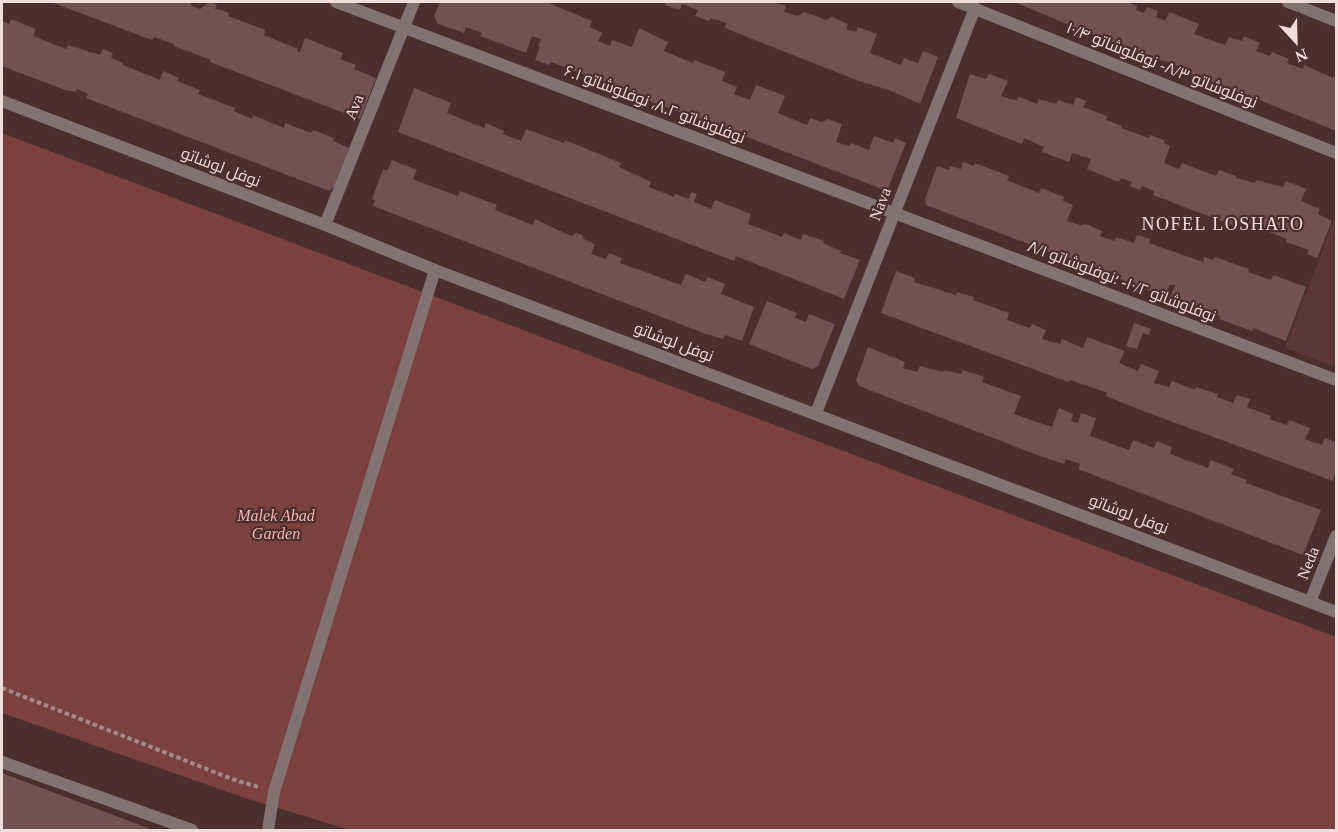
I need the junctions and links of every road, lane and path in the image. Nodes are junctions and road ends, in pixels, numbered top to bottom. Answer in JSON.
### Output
{"nodes":[{"id":1,"x":336,"y":2,"type":"edge"},
{"id":2,"x":414,"y":2,"type":"edge"},
{"id":3,"x":958,"y":2,"type":"edge"},
{"id":4,"x":1288,"y":2,"type":"edge"},
{"id":5,"x":975,"y":8,"type":"junction"},
{"id":6,"x":1336,"y":21,"type":"edge"},
{"id":7,"x":404,"y":27,"type":"junction"},
{"id":8,"x":2,"y":101,"type":"edge"},
{"id":9,"x":1336,"y":153,"type":"edge"},
{"id":10,"x":895,"y":212,"type":"junction"},
{"id":11,"x":325,"y":225,"type":"junction"},
{"id":12,"x":435,"y":270,"type":"junction"},
{"id":13,"x":1336,"y":381,"type":"edge"},
{"id":14,"x":816,"y":413,"type":"junction"},
{"id":15,"x":1336,"y":536,"type":"edge"},
{"id":16,"x":1310,"y":602,"type":"junction"},
{"id":17,"x":1336,"y":612,"type":"edge"},
{"id":18,"x":2,"y":688,"type":"edge"},
{"id":19,"x":2,"y":762,"type":"edge"},
{"id":20,"x":274,"y":792,"type":"junction"},
{"id":21,"x":192,"y":831,"type":"edge"},
{"id":22,"x":268,"y":831,"type":"edge"}],
"edges":[{"from":1,"to":7,"type":"street","name":"نوفلوشاتو ۸.۲، نوفلوشاتو ۶.۱"},
{"from":2,"to":7,"type":"street","name":"Ava"},
{"from":3,"to":5,"type":"street","name":"نوفلوشاتو ۸/۳- نوفلوشاتو ۱۰/۴"},
{"from":4,"to":6,"type":"street"},
{"from":5,"to":9,"type":"street","name":"نوفلوشاتو ۸/۳- نوفلوشاتو ۱۰/۴"},
{"from":5,"to":10,"type":"street","name":"Nava"},
{"from":7,"to":10,"type":"street","name":"نوفلوشاتو ۸.۲، نوفلوشاتو ۶.۱"},
{"from":7,"to":11,"type":"street","name":"Ava"},
{"from":8,"to":11,"type":"street","name":"نوفل لوشاتو"},
{"from":10,"to":13,"type":"street","name":"نوفلوشاتو ۱۰/۲- ؛نوفلوشاتو ۸/۱"},
{"from":10,"to":14,"type":"street","name":"Nava"},
{"from":11,"to":12,"type":"street","name":"نوفل لوشاتو"},
{"from":12,"to":14,"type":"street","name":"نوفل لوشاتو"},
{"from":12,"to":20,"type":"street"},
{"from":14,"to":16,"type":"street","name":"نوفل لوشاتو"},
{"from":15,"to":16,"type":"street","name":"Neda"},
{"from":16,"to":17,"type":"street","name":"نوفل لوشاتو"},
{"from":18,"to":20,"type":"path"},
{"from":19,"to":21,"type":"street"},
{"from":20,"to":22,"type":"street"}]}
